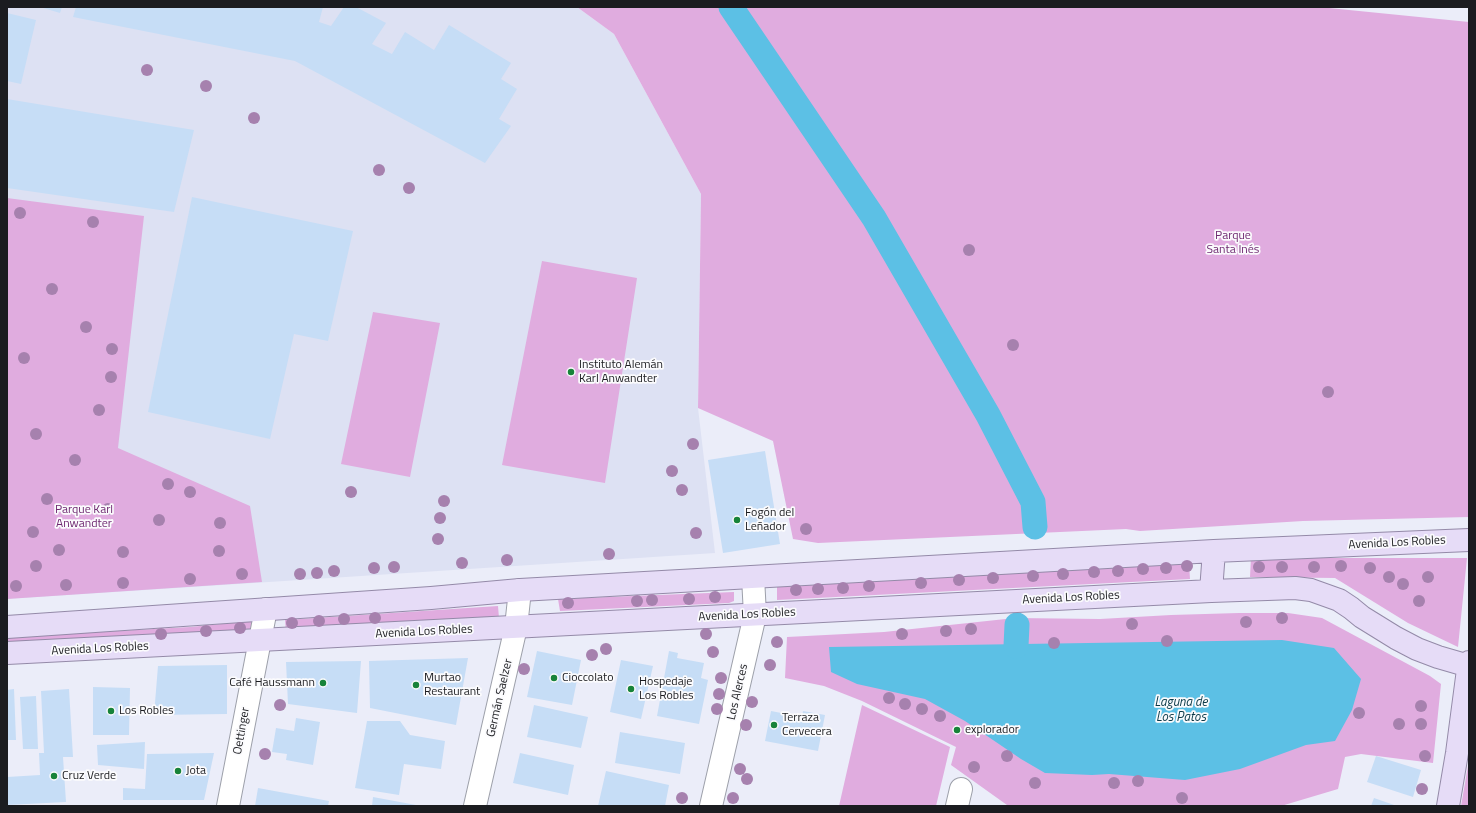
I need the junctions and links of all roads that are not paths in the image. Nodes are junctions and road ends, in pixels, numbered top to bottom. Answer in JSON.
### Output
{"nodes":[{"id":1,"x":1469,"y":540,"type":"edge"},
{"id":2,"x":1214,"y":551,"type":"junction"},
{"id":3,"x":753,"y":578,"type":"junction"},
{"id":4,"x":520,"y":590,"type":"junction"},
{"id":5,"x":1211,"y":591,"type":"junction"},
{"id":6,"x":266,"y":609,"type":"junction"},
{"id":7,"x":755,"y":615,"type":"junction"},
{"id":8,"x":7,"y":627,"type":"edge"},
{"id":9,"x":516,"y":627,"type":"junction"},
{"id":10,"x":260,"y":641,"type":"junction"},
{"id":11,"x":7,"y":653,"type":"edge"},
{"id":12,"x":1469,"y":662,"type":"edge"},
{"id":13,"x":1469,"y":666,"type":"edge"},
{"id":14,"x":228,"y":806,"type":"edge"},
{"id":15,"x":475,"y":806,"type":"edge"},
{"id":16,"x":712,"y":806,"type":"edge"},
{"id":17,"x":1448,"y":806,"type":"edge"}],
"edges":[{"from":1,"to":2,"type":"main road","name":"Avenida Los Robles"},
{"from":2,"to":3,"type":"main road","name":"Avenida Los Robles"},
{"from":2,"to":5,"type":"main road"},
{"from":3,"to":4,"type":"main road","name":"Avenida Los Robles"},
{"from":3,"to":7,"type":"street","name":"Los Alerces"},
{"from":4,"to":6,"type":"main road","name":"Avenida Los Robles"},
{"from":4,"to":9,"type":"street","name":"Germán Saelzer"},
{"from":5,"to":7,"type":"main road","name":"Avenida Los Robles"},
{"from":5,"to":13,"type":"main road","name":"Avenida Los Robles"},
{"from":6,"to":8,"type":"main road","name":"Avenida Los Robles"},
{"from":6,"to":10,"type":"street","name":"Oettinger"},
{"from":7,"to":9,"type":"main road","name":"Avenida Los Robles"},
{"from":7,"to":16,"type":"street","name":"Los Alerces"},
{"from":9,"to":10,"type":"main road","name":"Avenida Los Robles"},
{"from":9,"to":15,"type":"street","name":"Germán Saelzer"},
{"from":10,"to":11,"type":"main road","name":"Avenida Los Robles"},
{"from":10,"to":14,"type":"street","name":"Oettinger"},
{"from":12,"to":13,"type":"main road"},
{"from":13,"to":17,"type":"main road"}]}
